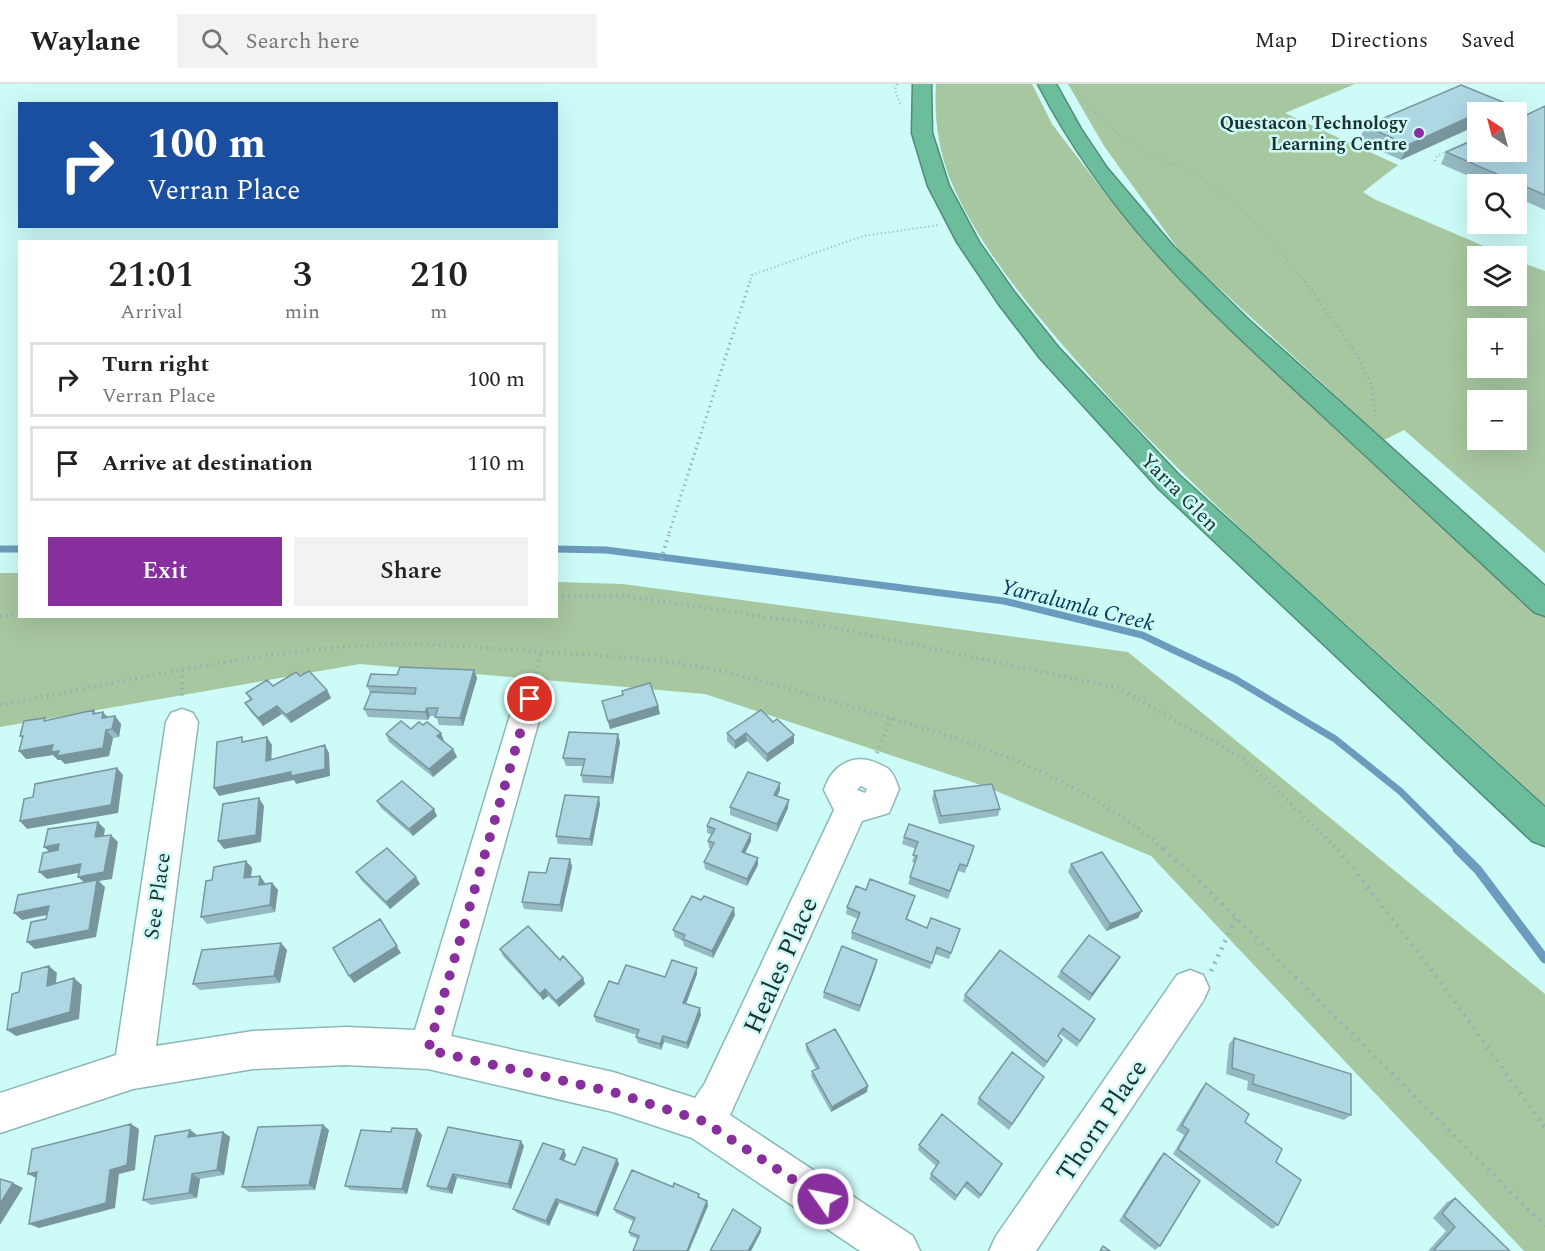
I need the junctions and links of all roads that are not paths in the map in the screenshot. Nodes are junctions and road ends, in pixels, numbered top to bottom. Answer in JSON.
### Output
{"nodes":[{"id":1,"x":922,"y":84,"type":"edge"},
{"id":2,"x":1047,"y":84,"type":"edge"},
{"id":3,"x":1545,"y":604,"type":"edge"},
{"id":4,"x":530,"y":699,"type":"road end"},
{"id":5,"x":182,"y":722,"type":"road end"},
{"id":6,"x":869,"y":773,"type":"road end"},
{"id":7,"x":1545,"y":831,"type":"edge"},
{"id":8,"x":1190,"y":988,"type":"road end"},
{"id":9,"x":428,"y":1050,"type":"junction"},
{"id":10,"x":133,"y":1070,"type":"junction"},
{"id":11,"x":0,"y":1113,"type":"edge"},
{"id":12,"x":703,"y":1121,"type":"junction"},
{"id":13,"x":898,"y":1251,"type":"edge"},
{"id":14,"x":1011,"y":1251,"type":"edge"}],
"edges":[{"from":1,"to":7,"type":"highway","name":"Yarra Glen"},
{"from":2,"to":3,"type":"highway"},
{"from":4,"to":9,"type":"street"},
{"from":5,"to":10,"type":"street","name":"See Place"},
{"from":6,"to":12,"type":"street","name":"Heales Place"},
{"from":8,"to":14,"type":"street","name":"Thorn Place"},
{"from":9,"to":10,"type":"street"},
{"from":9,"to":12,"type":"street"},
{"from":10,"to":11,"type":"street"},
{"from":12,"to":13,"type":"street"}]}
